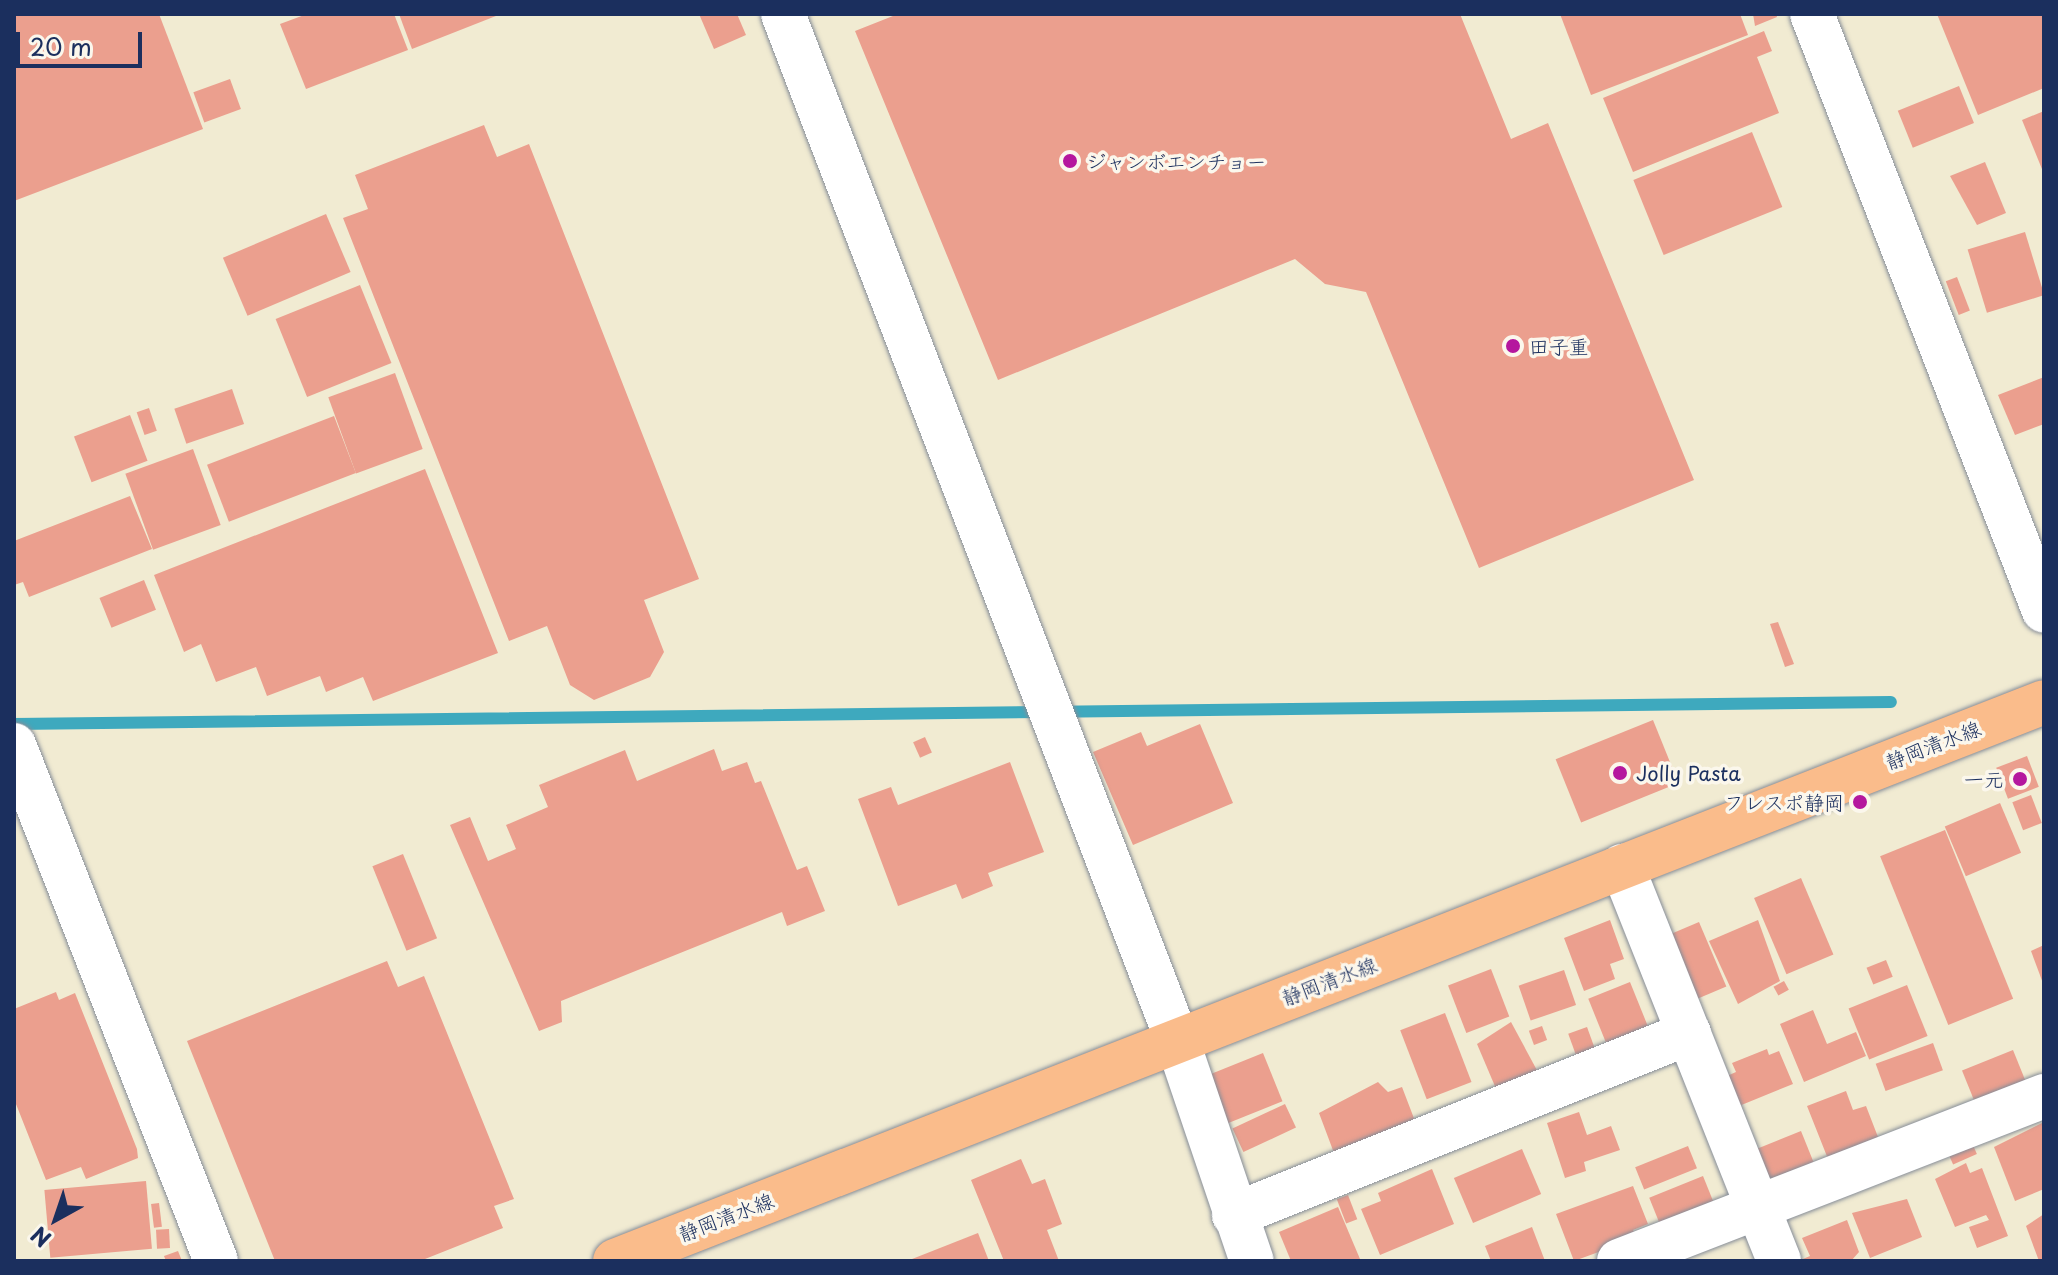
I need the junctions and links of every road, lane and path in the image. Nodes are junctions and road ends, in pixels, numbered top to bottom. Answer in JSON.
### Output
{"nodes":[{"id":1,"x":783,"y":14,"type":"edge"},
{"id":2,"x":1812,"y":14,"type":"edge"},
{"id":3,"x":2044,"y":611,"type":"edge"},
{"id":4,"x":2044,"y":702,"type":"edge"},
{"id":5,"x":14,"y":745,"type":"edge"},
{"id":6,"x":1622,"y":866,"type":"junction"},
{"id":7,"x":1689,"y":1033,"type":"junction"},
{"id":8,"x":1177,"y":1040,"type":"junction"},
{"id":9,"x":2044,"y":1096,"type":"edge"},
{"id":10,"x":1758,"y":1206,"type":"junction"},
{"id":11,"x":1234,"y":1215,"type":"junction"},
{"id":12,"x":216,"y":1261,"type":"edge"},
{"id":13,"x":615,"y":1261,"type":"edge"},
{"id":14,"x":1252,"y":1261,"type":"edge"},
{"id":15,"x":1619,"y":1261,"type":"edge"},
{"id":16,"x":1779,"y":1261,"type":"edge"}],
"edges":[{"from":1,"to":8,"type":"street"},
{"from":2,"to":3,"type":"street"},
{"from":4,"to":6,"type":"main road","name":"静岡清水線"},
{"from":5,"to":12,"type":"street"},
{"from":6,"to":7,"type":"street"},
{"from":6,"to":8,"type":"main road","name":"静岡清水線"},
{"from":7,"to":10,"type":"street"},
{"from":7,"to":11,"type":"street"},
{"from":8,"to":11,"type":"street"},
{"from":8,"to":13,"type":"main road","name":"静岡清水線"},
{"from":9,"to":10,"type":"street"},
{"from":10,"to":15,"type":"street"},
{"from":10,"to":16,"type":"street"},
{"from":11,"to":14,"type":"street"}]}
